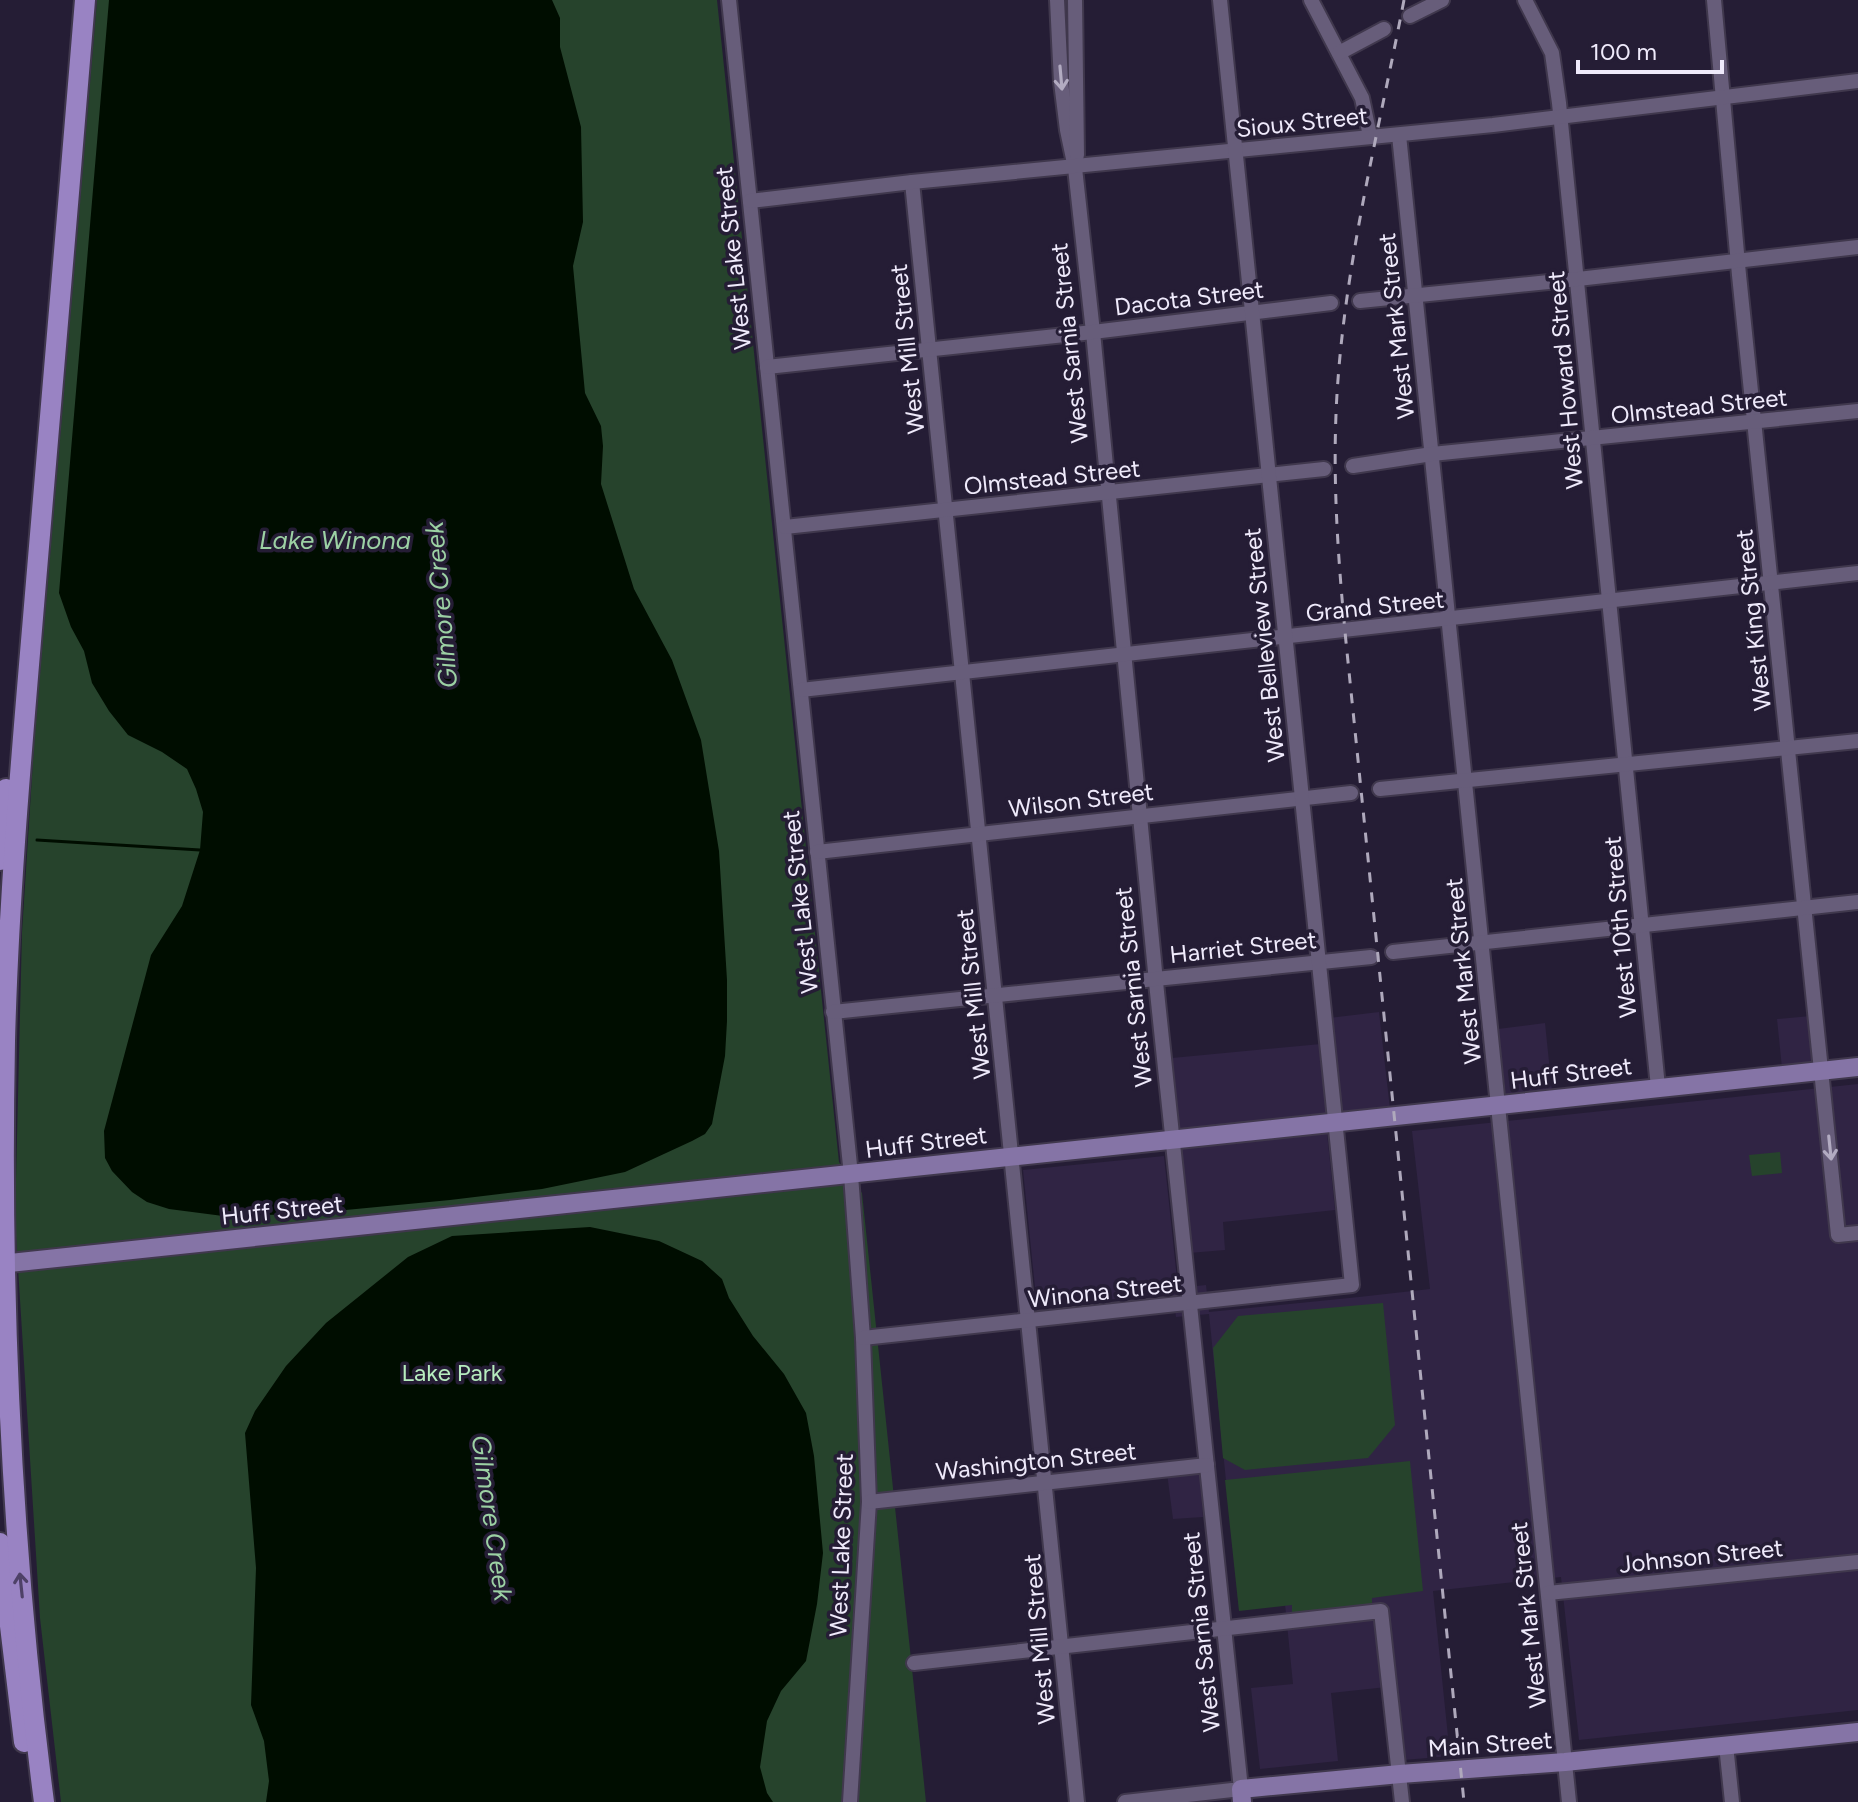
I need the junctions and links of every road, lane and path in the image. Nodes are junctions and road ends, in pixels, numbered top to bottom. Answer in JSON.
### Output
{"nodes":[{"id":1,"x":72,"y":0,"type":"edge"},
{"id":2,"x":85,"y":0,"type":"edge"},
{"id":3,"x":729,"y":0,"type":"edge"},
{"id":4,"x":1057,"y":0,"type":"edge"},
{"id":5,"x":1075,"y":0,"type":"edge"},
{"id":6,"x":1220,"y":0,"type":"edge"},
{"id":7,"x":1311,"y":0,"type":"edge"},
{"id":8,"x":1442,"y":0,"type":"edge"},
{"id":9,"x":1525,"y":0,"type":"edge"},
{"id":10,"x":1714,"y":0,"type":"edge"},
{"id":11,"x":1410,"y":16,"type":"dead end"},
{"id":12,"x":1384,"y":29,"type":"dead end"},
{"id":13,"x":1339,"y":53,"type":"junction"},
{"id":14,"x":1858,"y":81,"type":"edge"},
{"id":15,"x":1722,"y":98,"type":"junction"},
{"id":16,"x":1560,"y":116,"type":"junction"},
{"id":17,"x":1399,"y":135,"type":"junction"},
{"id":18,"x":1370,"y":136,"type":"junction"},
{"id":19,"x":1237,"y":152,"type":"junction"},
{"id":20,"x":1075,"y":168,"type":"junction"},
{"id":21,"x":912,"y":182,"type":"junction"},
{"id":22,"x":750,"y":201,"type":"junction"},
{"id":23,"x":1858,"y":247,"type":"edge"},
{"id":24,"x":1739,"y":260,"type":"junction"},
{"id":25,"x":1578,"y":279,"type":"junction"},
{"id":26,"x":1414,"y":294,"type":"junction"},
{"id":27,"x":1360,"y":301,"type":"dead end"},
{"id":28,"x":1331,"y":303,"type":"dead end"},
{"id":29,"x":1253,"y":312,"type":"junction"},
{"id":30,"x":1093,"y":332,"type":"junction"},
{"id":31,"x":929,"y":348,"type":"junction"},
{"id":32,"x":767,"y":367,"type":"junction"},
{"id":33,"x":1858,"y":411,"type":"edge"},
{"id":34,"x":1755,"y":422,"type":"junction"},
{"id":35,"x":1591,"y":439,"type":"junction"},
{"id":36,"x":1432,"y":454,"type":"junction"},
{"id":37,"x":1353,"y":466,"type":"dead end"},
{"id":38,"x":1324,"y":469,"type":"dead end"},
{"id":39,"x":1270,"y":475,"type":"junction"},
{"id":40,"x":1107,"y":493,"type":"junction"},
{"id":41,"x":945,"y":511,"type":"junction"},
{"id":42,"x":785,"y":527,"type":"junction"},
{"id":43,"x":1858,"y":573,"type":"edge"},
{"id":44,"x":1771,"y":583,"type":"junction"},
{"id":45,"x":1608,"y":601,"type":"junction"},
{"id":46,"x":1448,"y":620,"type":"junction"},
{"id":47,"x":1285,"y":637,"type":"junction"},
{"id":48,"x":1125,"y":655,"type":"junction"},
{"id":49,"x":962,"y":672,"type":"junction"},
{"id":50,"x":801,"y":690,"type":"junction"},
{"id":51,"x":1858,"y":741,"type":"edge"},
{"id":52,"x":1788,"y":747,"type":"junction"},
{"id":53,"x":1626,"y":763,"type":"junction"},
{"id":54,"x":1465,"y":781,"type":"junction"},
{"id":55,"x":1380,"y":789,"type":"dead end"},
{"id":56,"x":1351,"y":793,"type":"dead end"},
{"id":57,"x":1301,"y":799,"type":"junction"},
{"id":58,"x":1140,"y":815,"type":"junction"},
{"id":59,"x":977,"y":835,"type":"junction"},
{"id":60,"x":817,"y":852,"type":"junction"},
{"id":61,"x":0,"y":860,"type":"edge"},
{"id":62,"x":1858,"y":902,"type":"edge"},
{"id":63,"x":1803,"y":908,"type":"junction"},
{"id":64,"x":1641,"y":927,"type":"junction"},
{"id":65,"x":1481,"y":942,"type":"junction"},
{"id":66,"x":1393,"y":952,"type":"dead end"},
{"id":67,"x":1371,"y":957,"type":"dead end"},
{"id":68,"x":1319,"y":960,"type":"junction"},
{"id":69,"x":1156,"y":979,"type":"junction"},
{"id":70,"x":995,"y":996,"type":"junction"},
{"id":71,"x":833,"y":1012,"type":"junction"},
{"id":72,"x":1858,"y":1067,"type":"edge"},
{"id":73,"x":1822,"y":1071,"type":"junction"},
{"id":74,"x":1658,"y":1087,"type":"junction"},
{"id":75,"x":1498,"y":1106,"type":"junction"},
{"id":76,"x":1337,"y":1124,"type":"junction"},
{"id":77,"x":1172,"y":1141,"type":"junction"},
{"id":78,"x":1012,"y":1156,"type":"junction"},
{"id":79,"x":851,"y":1175,"type":"junction"},
{"id":80,"x":1858,"y":1233,"type":"edge"},
{"id":81,"x":2,"y":1264,"type":"edge"},
{"id":82,"x":1352,"y":1285,"type":"joint"},
{"id":83,"x":1190,"y":1304,"type":"junction"},
{"id":84,"x":1030,"y":1321,"type":"junction"},
{"id":85,"x":863,"y":1338,"type":"junction"},
{"id":86,"x":1207,"y":1465,"type":"junction"},
{"id":87,"x":1046,"y":1482,"type":"junction"},
{"id":88,"x":869,"y":1502,"type":"junction"},
{"id":89,"x":0,"y":1543,"type":"edge"},
{"id":90,"x":1858,"y":1562,"type":"edge"},
{"id":91,"x":1548,"y":1593,"type":"junction"},
{"id":92,"x":1224,"y":1628,"type":"junction"},
{"id":93,"x":1061,"y":1645,"type":"junction"},
{"id":94,"x":914,"y":1663,"type":"dead end"},
{"id":95,"x":1858,"y":1732,"type":"edge"},
{"id":96,"x":1726,"y":1745,"type":"junction"},
{"id":97,"x":1565,"y":1762,"type":"junction"},
{"id":98,"x":1400,"y":1774,"type":"junction"},
{"id":99,"x":1241,"y":1796,"type":"edge"},
{"id":100,"x":853,"y":1800,"type":"edge"},
{"id":101,"x":31,"y":1802,"type":"edge"},
{"id":102,"x":44,"y":1802,"type":"edge"},
{"id":103,"x":1077,"y":1802,"type":"edge"},
{"id":104,"x":1125,"y":1802,"type":"edge"},
{"id":105,"x":1402,"y":1802,"type":"edge"},
{"id":106,"x":1569,"y":1802,"type":"edge"},
{"id":107,"x":1732,"y":1802,"type":"edge"}],
"edges":[{"from":1,"to":61,"type":"highway"},
{"from":2,"to":81,"type":"highway"},
{"from":3,"to":22,"type":"street","name":"West Lake Street"},
{"from":4,"to":20,"type":"street","name":"West Sarnia Street","one_way":true},
{"from":5,"to":20,"type":"street","name":"West Sarnia Street"},
{"from":6,"to":19,"type":"street","name":"West Belleview Street"},
{"from":7,"to":13,"type":"street"},
{"from":8,"to":11,"type":"street"},
{"from":9,"to":16,"type":"street","name":"West Howard Street"},
{"from":10,"to":15,"type":"street","name":"West King Street"},
{"from":12,"to":13,"type":"street"},
{"from":13,"to":18,"type":"street"},
{"from":14,"to":15,"type":"street","name":"Sioux Street"},
{"from":15,"to":16,"type":"street","name":"Sioux Street"},
{"from":15,"to":24,"type":"street","name":"West King Street"},
{"from":16,"to":17,"type":"street","name":"Sioux Street"},
{"from":16,"to":25,"type":"street","name":"West Howard Street"},
{"from":17,"to":18,"type":"street","name":"Sioux Street"},
{"from":17,"to":26,"type":"street","name":"West Mark Street"},
{"from":18,"to":19,"type":"street","name":"Sioux Street"},
{"from":19,"to":20,"type":"street","name":"Sioux Street"},
{"from":19,"to":29,"type":"street","name":"West Belleview Street"},
{"from":20,"to":21,"type":"street","name":"Sioux Street"},
{"from":20,"to":30,"type":"street","name":"West Sarnia Street"},
{"from":21,"to":22,"type":"street","name":"Sioux Street"},
{"from":21,"to":31,"type":"street","name":"West Mill Street"},
{"from":22,"to":32,"type":"street","name":"West Lake Street"},
{"from":23,"to":24,"type":"street"},
{"from":24,"to":25,"type":"street"},
{"from":24,"to":34,"type":"street","name":"West King Street"},
{"from":25,"to":26,"type":"street"},
{"from":25,"to":35,"type":"street","name":"West Howard Street"},
{"from":26,"to":27,"type":"street"},
{"from":26,"to":36,"type":"street","name":"West Mark Street"},
{"from":28,"to":29,"type":"street","name":"Dacota Street"},
{"from":29,"to":30,"type":"street","name":"Dacota Street"},
{"from":29,"to":39,"type":"street","name":"West Belleview Street"},
{"from":30,"to":31,"type":"street","name":"Dacota Street"},
{"from":30,"to":40,"type":"street","name":"West Sarnia Street"},
{"from":31,"to":32,"type":"street","name":"Dacota Street"},
{"from":31,"to":41,"type":"street","name":"West Mill Street"},
{"from":32,"to":42,"type":"street","name":"West Lake Street"},
{"from":33,"to":34,"type":"street","name":"Olmstead Street"},
{"from":34,"to":35,"type":"street","name":"Olmstead Street"},
{"from":34,"to":44,"type":"street","name":"West King Street"},
{"from":35,"to":36,"type":"street","name":"Olmstead Street"},
{"from":35,"to":45,"type":"street","name":"West Howard Street"},
{"from":36,"to":37,"type":"street","name":"Olmstead Street"},
{"from":36,"to":46,"type":"street","name":"West Mark Street"},
{"from":38,"to":39,"type":"street","name":"Olmstead Street"},
{"from":39,"to":40,"type":"street","name":"Olmstead Street"},
{"from":39,"to":47,"type":"street","name":"West Belleview Street"},
{"from":40,"to":41,"type":"street","name":"Olmstead Street"},
{"from":40,"to":48,"type":"street","name":"West Sarnia Street"},
{"from":41,"to":42,"type":"street","name":"Olmstead Street"},
{"from":41,"to":49,"type":"street","name":"West Mill Street"},
{"from":42,"to":50,"type":"street","name":"West Lake Street"},
{"from":43,"to":44,"type":"street","name":"Grand Street"},
{"from":44,"to":45,"type":"street","name":"Grand Street"},
{"from":44,"to":52,"type":"street","name":"West King Street"},
{"from":45,"to":46,"type":"street","name":"Grand Street"},
{"from":45,"to":53,"type":"street","name":"West Howard Street"},
{"from":46,"to":47,"type":"street","name":"Grand Street"},
{"from":46,"to":54,"type":"street","name":"West Mark Street"},
{"from":47,"to":48,"type":"street","name":"Grand Street"},
{"from":47,"to":57,"type":"street","name":"West Belleview Street"},
{"from":48,"to":49,"type":"street","name":"Grand Street"},
{"from":48,"to":58,"type":"street","name":"West Sarnia Street"},
{"from":49,"to":50,"type":"street","name":"Grand Street"},
{"from":49,"to":59,"type":"street","name":"West Mill Street"},
{"from":50,"to":60,"type":"street","name":"West Lake Street"},
{"from":51,"to":52,"type":"street"},
{"from":52,"to":53,"type":"street"},
{"from":52,"to":63,"type":"street","name":"West King Street"},
{"from":53,"to":54,"type":"street"},
{"from":53,"to":64,"type":"street","name":"West 10th Street"},
{"from":54,"to":55,"type":"street"},
{"from":54,"to":65,"type":"street","name":"West Mark Street"},
{"from":56,"to":57,"type":"street","name":"Wilson Street"},
{"from":57,"to":58,"type":"street","name":"Wilson Street"},
{"from":57,"to":68,"type":"street","name":"West Belleview Street"},
{"from":58,"to":59,"type":"street","name":"Wilson Street"},
{"from":58,"to":69,"type":"street","name":"West Sarnia Street"},
{"from":59,"to":60,"type":"street","name":"Wilson Street"},
{"from":59,"to":70,"type":"street","name":"West Mill Street"},
{"from":60,"to":71,"type":"street","name":"West Lake Street"},
{"from":62,"to":63,"type":"street"},
{"from":63,"to":64,"type":"street"},
{"from":63,"to":73,"type":"street","name":"West King Street"},
{"from":64,"to":65,"type":"street"},
{"from":64,"to":74,"type":"street","name":"West 10th Street"},
{"from":65,"to":66,"type":"street"},
{"from":65,"to":75,"type":"street","name":"West Mark Street"},
{"from":67,"to":68,"type":"street","name":"Harriet Street"},
{"from":68,"to":69,"type":"street","name":"Harriet Street"},
{"from":68,"to":76,"type":"street","name":"West Belleview Street"},
{"from":69,"to":70,"type":"street","name":"Harriet Street"},
{"from":69,"to":77,"type":"street","name":"West Sarnia Street"},
{"from":70,"to":71,"type":"street","name":"Harriet Street"},
{"from":70,"to":78,"type":"street","name":"West Mill Street"},
{"from":71,"to":79,"type":"street","name":"West Lake Street"},
{"from":72,"to":73,"type":"main road","name":"Huff Street"},
{"from":73,"to":74,"type":"main road","name":"Huff Street"},
{"from":73,"to":80,"type":"street","name":"West King Street","one_way":true},
{"from":74,"to":75,"type":"main road","name":"Huff Street"},
{"from":75,"to":76,"type":"main road","name":"Huff Street"},
{"from":75,"to":91,"type":"street","name":"West Mark Street"},
{"from":76,"to":77,"type":"main road","name":"Huff Street"},
{"from":76,"to":82,"type":"street","name":"West Belleview Street"},
{"from":77,"to":78,"type":"main road","name":"Huff Street"},
{"from":77,"to":83,"type":"street","name":"West Sarnia Street"},
{"from":78,"to":79,"type":"main road","name":"Huff Street"},
{"from":78,"to":84,"type":"street","name":"West Mill Street"},
{"from":79,"to":81,"type":"main road","name":"Huff Street"},
{"from":79,"to":85,"type":"street","name":"West Lake Street"},
{"from":102,"to":81,"type":"highway","one_way":true},
{"from":82,"to":83,"type":"street","name":"Winona Street"},
{"from":83,"to":84,"type":"street","name":"Winona Street"},
{"from":83,"to":86,"type":"street","name":"West Sarnia Street"},
{"from":84,"to":85,"type":"street","name":"Winona Street"},
{"from":84,"to":87,"type":"street","name":"West Mill Street"},
{"from":85,"to":88,"type":"street","name":"West Lake Street"},
{"from":86,"to":87,"type":"street","name":"Washington Street"},
{"from":86,"to":92,"type":"street","name":"West Sarnia Street"},
{"from":87,"to":88,"type":"street","name":"Washington Street"},
{"from":87,"to":93,"type":"street","name":"West Mill Street"},
{"from":88,"to":100,"type":"street","name":"West Lake Street"},
{"from":89,"to":101,"type":"highway"},
{"from":90,"to":91,"type":"street","name":"Johnson Street"},
{"from":91,"to":97,"type":"street","name":"West Mark Street"},
{"from":92,"to":93,"type":"street"},
{"from":92,"to":98,"type":"street"},
{"from":92,"to":99,"type":"street","name":"West Sarnia Street"},
{"from":93,"to":94,"type":"street"},
{"from":93,"to":103,"type":"street","name":"West Mill Street"},
{"from":95,"to":96,"type":"main road","name":"Main Street"},
{"from":96,"to":97,"type":"main road","name":"Main Street"},
{"from":96,"to":107,"type":"street"},
{"from":97,"to":98,"type":"main road","name":"Main Street"},
{"from":97,"to":106,"type":"street","name":"West Mark Street"},
{"from":98,"to":99,"type":"main road","name":"Main Street"},
{"from":98,"to":105,"type":"street"},
{"from":99,"to":104,"type":"street","name":"Main Street"}]}
